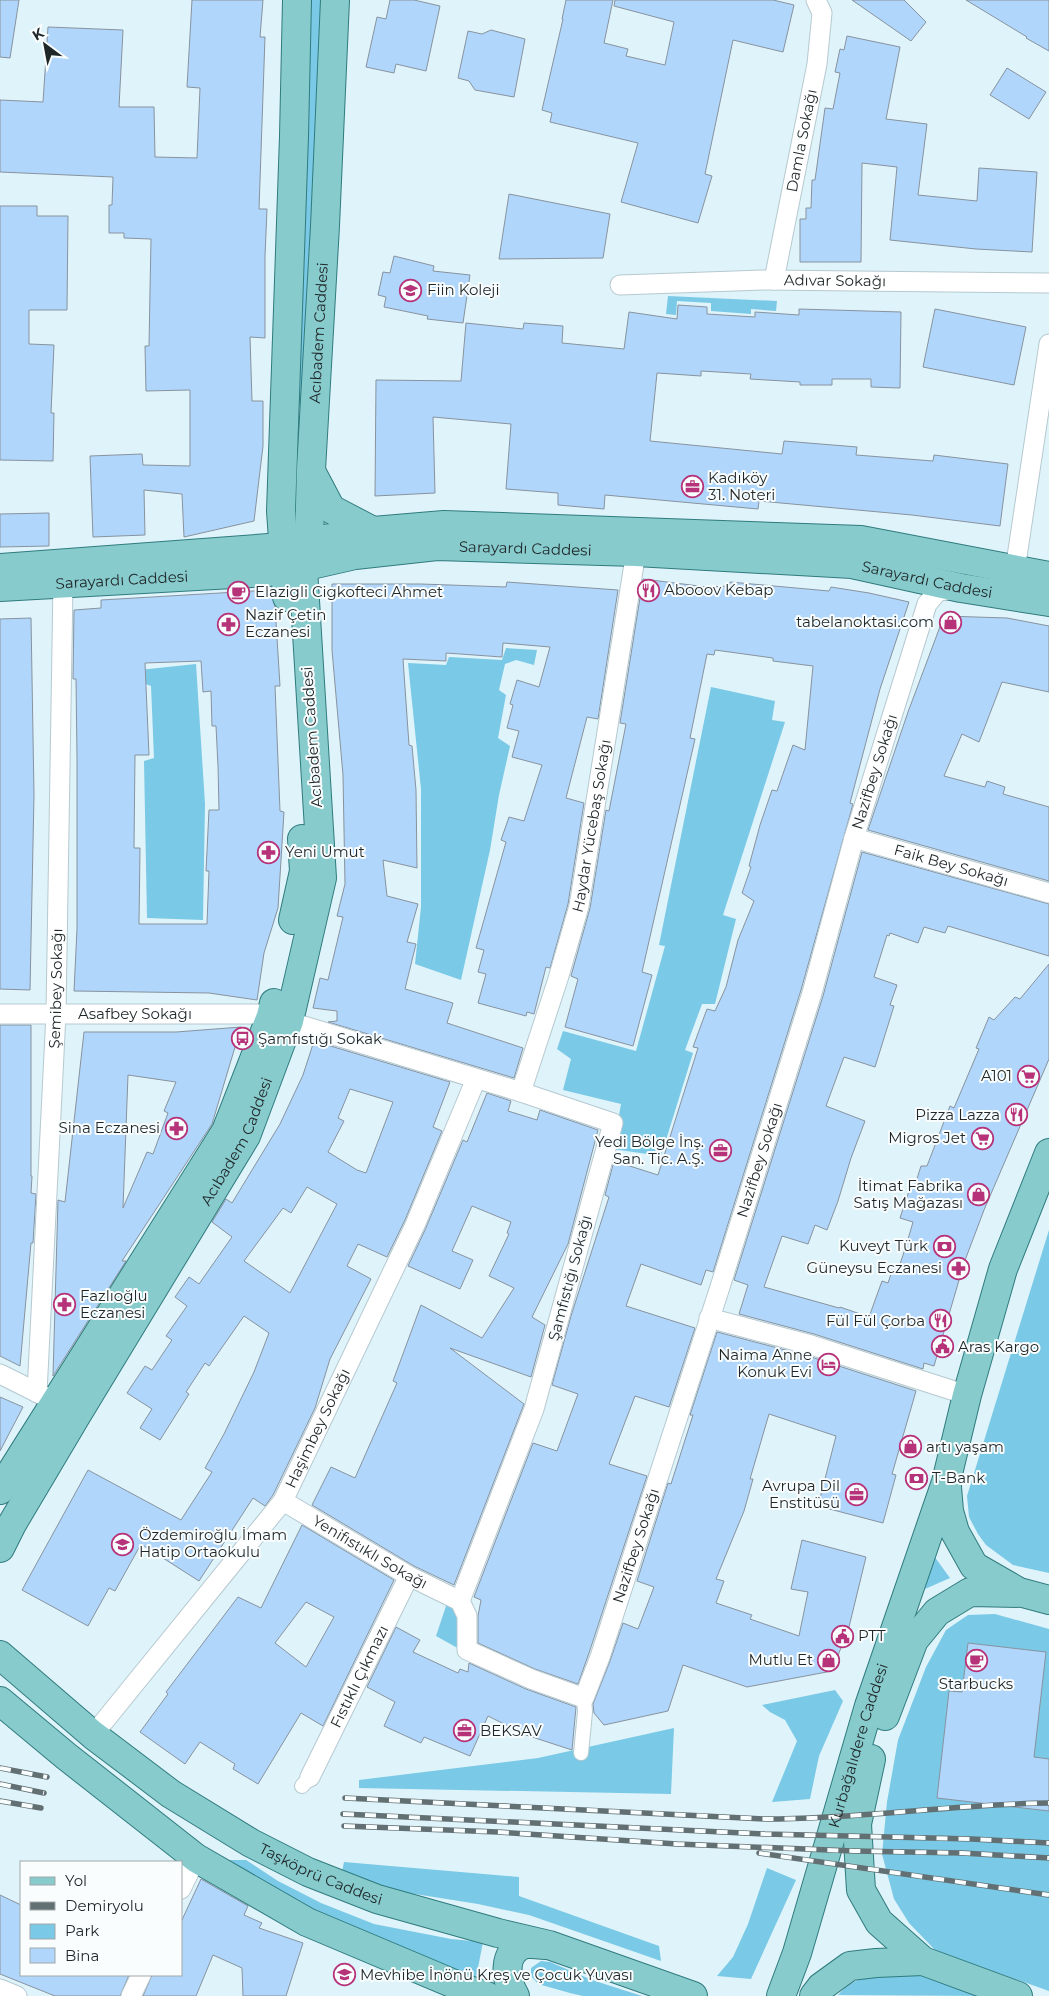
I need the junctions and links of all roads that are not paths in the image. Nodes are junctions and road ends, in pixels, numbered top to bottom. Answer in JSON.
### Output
{"nodes":[{"id":1,"x":297,"y":0,"type":"edge"},
{"id":2,"x":335,"y":0,"type":"edge"},
{"id":3,"x":816,"y":0,"type":"edge"},
{"id":4,"x":774,"y":280,"type":"junction"},
{"id":5,"x":1049,"y":283,"type":"edge"},
{"id":6,"x":620,"y":285,"type":"dead end"},
{"id":7,"x":1049,"y":344,"type":"edge"},
{"id":8,"x":311,"y":470,"type":"junction"},
{"id":9,"x":281,"y":511,"type":"junction"},
{"id":10,"x":373,"y":530,"type":"junction"},
{"id":11,"x":236,"y":551,"type":"junction"},
{"id":12,"x":636,"y":552,"type":"junction"},
{"id":13,"x":295,"y":556,"type":"junction"},
{"id":14,"x":0,"y":568,"type":"edge"},
{"id":15,"x":1015,"y":570,"type":"junction"},
{"id":16,"x":1049,"y":576,"type":"edge"},
{"id":17,"x":63,"y":584,"type":"junction"},
{"id":18,"x":0,"y":588,"type":"edge"},
{"id":19,"x":961,"y":588,"type":"junction"},
{"id":20,"x":1049,"y":602,"type":"edge"},
{"id":21,"x":854,"y":838,"type":"junction"},
{"id":22,"x":1049,"y":893,"type":"edge"},
{"id":23,"x":0,"y":1014,"type":"edge"},
{"id":24,"x":56,"y":1014,"type":"junction"},
{"id":25,"x":280,"y":1018,"type":"junction"},
{"id":26,"x":476,"y":1079,"type":"junction"},
{"id":27,"x":520,"y":1092,"type":"junction"},
{"id":28,"x":1049,"y":1153,"type":"edge"},
{"id":29,"x":709,"y":1318,"type":"junction"},
{"id":30,"x":0,"y":1374,"type":"edge"},
{"id":31,"x":968,"y":1395,"type":"junction"},
{"id":32,"x":56,"y":1404,"type":"junction"},
{"id":33,"x":946,"y":1482,"type":"junction"},
{"id":34,"x":0,"y":1490,"type":"edge"},
{"id":35,"x":283,"y":1501,"type":"junction"},
{"id":36,"x":0,"y":1548,"type":"edge"},
{"id":37,"x":409,"y":1576,"type":"junction"},
{"id":38,"x":1023,"y":1594,"type":"junction"},
{"id":39,"x":1049,"y":1600,"type":"edge"},
{"id":40,"x":460,"y":1601,"type":"junction"},
{"id":41,"x":0,"y":1655,"type":"edge"},
{"id":42,"x":584,"y":1698,"type":"junction"},
{"id":43,"x":0,"y":1701,"type":"edge"},
{"id":44,"x":93,"y":1735,"type":"junction"},
{"id":45,"x":581,"y":1753,"type":"dead end"},
{"id":46,"x":306,"y":1781,"type":"dead end"},
{"id":47,"x":196,"y":1858,"type":"junction"},
{"id":48,"x":182,"y":1887,"type":"edge"},
{"id":49,"x":549,"y":1945,"type":"junction"},
{"id":50,"x":923,"y":1961,"type":"junction"},
{"id":51,"x":141,"y":1976,"type":"edge"},
{"id":52,"x":0,"y":1989,"type":"edge"},
{"id":53,"x":17,"y":1996,"type":"edge"},
{"id":54,"x":131,"y":1996,"type":"edge"},
{"id":55,"x":486,"y":1996,"type":"edge"},
{"id":56,"x":515,"y":1996,"type":"edge"},
{"id":57,"x":692,"y":1996,"type":"edge"},
{"id":58,"x":781,"y":1996,"type":"edge"},
{"id":59,"x":814,"y":1996,"type":"edge"},
{"id":60,"x":1018,"y":1996,"type":"edge"}],
"edges":[{"from":1,"to":9,"type":"main road","name":"Acıbadem Caddesi"},
{"from":2,"to":8,"type":"main road","name":"Acıbadem Caddesi"},
{"from":3,"to":4,"type":"street","name":"Damla Sokağı"},
{"from":4,"to":5,"type":"street","name":"Adıvar Sokağı"},
{"from":4,"to":6,"type":"street","name":"Adıvar Sokağı"},
{"from":7,"to":15,"type":"street"},
{"from":8,"to":10,"type":"main road"},
{"from":8,"to":13,"type":"main road","name":"Acıbadem Caddesi"},
{"from":9,"to":11,"type":"main road"},
{"from":9,"to":13,"type":"main road","name":"Acıbadem Caddesi"},
{"from":10,"to":13,"type":"main road","name":"Sarayardı Caddesi"},
{"from":10,"to":15,"type":"main road","name":"Sarayardı Caddesi"},
{"from":11,"to":13,"type":"main road","name":"Sarayardı Caddesi"},
{"from":11,"to":14,"type":"main road","name":"Sarayardı Caddesi"},
{"from":12,"to":13,"type":"main road","name":"Sarayardı Caddesi"},
{"from":12,"to":19,"type":"main road","name":"Sarayardı Caddesi"},
{"from":12,"to":27,"type":"street","name":"Haydar Yücebaş Sokağı"},
{"from":13,"to":17,"type":"main road","name":"Sarayardı Caddesi"},
{"from":13,"to":25,"type":"main road","name":"Acıbadem Caddesi"},
{"from":15,"to":16,"type":"main road","name":"Sarayardı Caddesi"},
{"from":17,"to":18,"type":"main road","name":"Sarayardı Caddesi"},
{"from":17,"to":24,"type":"street","name":"Şemibey Sokağı"},
{"from":19,"to":20,"type":"main road","name":"Sarayardı Caddesi"},
{"from":19,"to":21,"type":"street","name":"Nazifbey Sokağı"},
{"from":21,"to":22,"type":"street","name":"Faik Bey Sokağı"},
{"from":21,"to":29,"type":"street","name":"Nazifbey Sokağı"},
{"from":23,"to":24,"type":"street","name":"Asafbey Sokağı"},
{"from":24,"to":25,"type":"street","name":"Asafbey Sokağı"},
{"from":24,"to":32,"type":"street","name":"Şemibey Sokağı"},
{"from":25,"to":26,"type":"street","name":"Şamfıstığı Sokağı"},
{"from":25,"to":32,"type":"main road","name":"Acıbadem Caddesi"},
{"from":26,"to":27,"type":"street","name":"Şamfıstığı Sokağı"},
{"from":26,"to":35,"type":"street","name":"Haşimbey Sokağı"},
{"from":27,"to":40,"type":"street","name":"Şamfıstığı Sokağı"},
{"from":28,"to":31,"type":"main road","name":"Kurbağalıdere Caddesi"},
{"from":29,"to":31,"type":"street"},
{"from":29,"to":42,"type":"street","name":"Nazifbey Sokağı"},
{"from":30,"to":32,"type":"street"},
{"from":31,"to":33,"type":"main road","name":"Kurbağalıdere Caddesi"},
{"from":32,"to":34,"type":"main road","name":"Acıbadem Caddesi"},
{"from":32,"to":36,"type":"main road","name":"Acıbadem Caddesi"},
{"from":33,"to":38,"type":"main road"},
{"from":33,"to":58,"type":"main road","name":"Kurbağalıdere Caddesi"},
{"from":35,"to":37,"type":"street","name":"Yenifıstıklı Sokağı"},
{"from":35,"to":44,"type":"street","name":"Haşimbey Sokağı"},
{"from":37,"to":40,"type":"street","name":"Yenifıstıklı Sokağı"},
{"from":37,"to":46,"type":"street","name":"Fıstıklı Çıkmazı"},
{"from":38,"to":39,"type":"main road"},
{"from":38,"to":50,"type":"main road"},
{"from":40,"to":42,"type":"street"},
{"from":41,"to":44,"type":"main road","name":"Taşköprü Caddesi"},
{"from":42,"to":45,"type":"street","name":"Nazifbey Sokağı"},
{"from":43,"to":47,"type":"main road"},
{"from":44,"to":49,"type":"main road","name":"Taşköprü Caddesi"},
{"from":47,"to":48,"type":"street"},
{"from":47,"to":55,"type":"main road"},
{"from":49,"to":56,"type":"main road"},
{"from":49,"to":57,"type":"main road","name":"Taşköprü Caddesi"},
{"from":50,"to":59,"type":"main road"},
{"from":50,"to":60,"type":"main road"},
{"from":51,"to":54,"type":"street"},
{"from":52,"to":53,"type":"street"}]}
